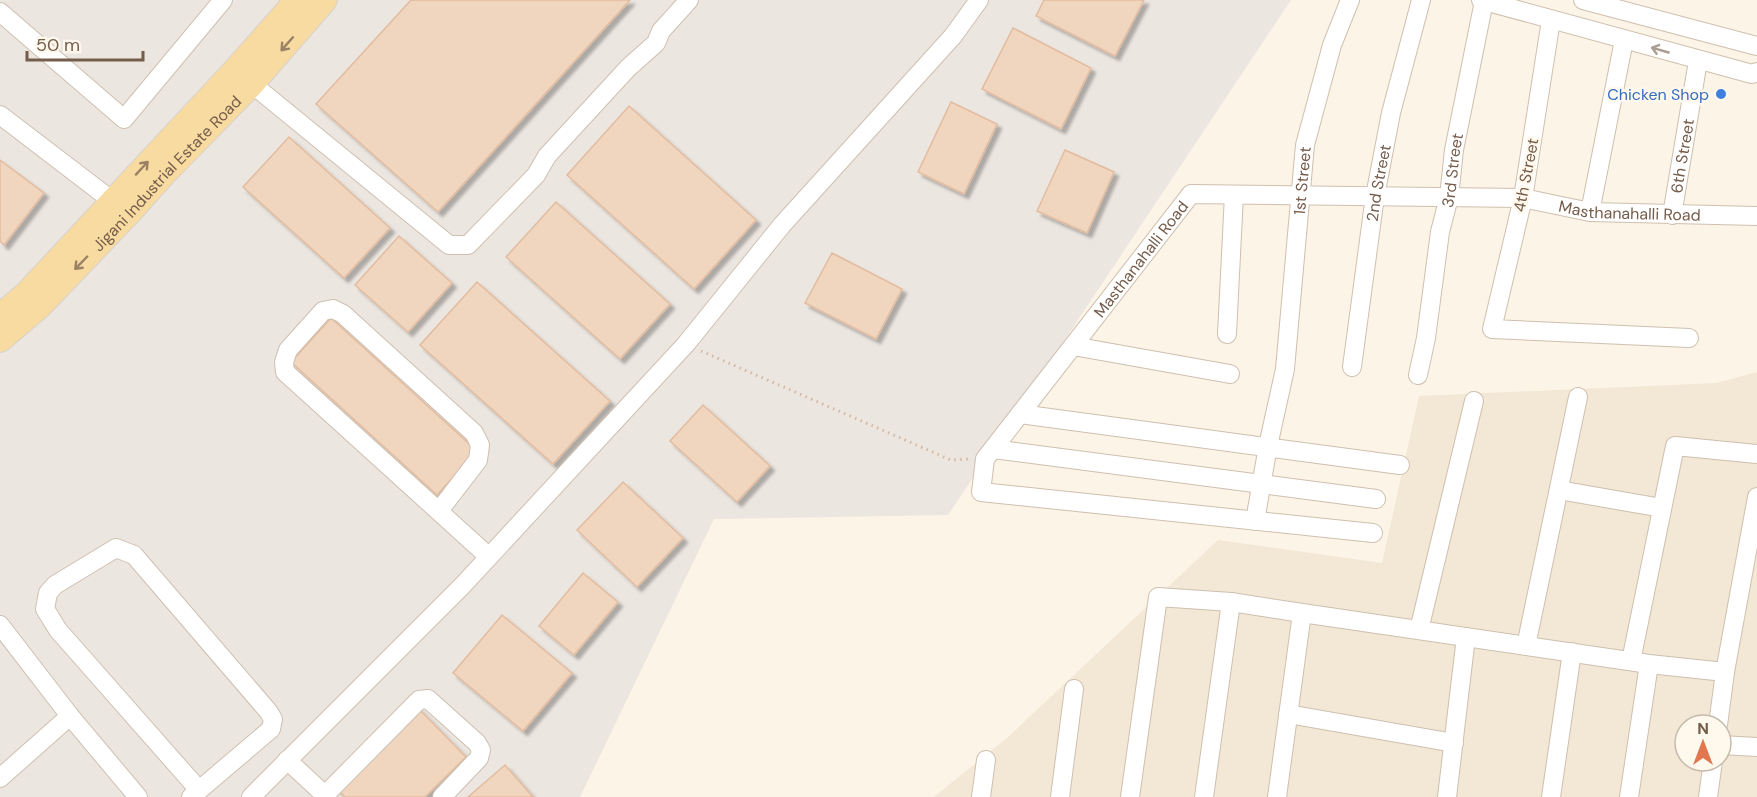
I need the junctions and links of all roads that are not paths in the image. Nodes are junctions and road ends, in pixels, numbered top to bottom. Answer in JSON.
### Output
{"nodes":[{"id":1,"x":223,"y":0,"type":"edge"},
{"id":2,"x":297,"y":0,"type":"edge"},
{"id":3,"x":325,"y":0,"type":"edge"},
{"id":4,"x":689,"y":0,"type":"edge"},
{"id":5,"x":979,"y":0,"type":"edge"},
{"id":6,"x":1350,"y":0,"type":"edge"},
{"id":7,"x":1420,"y":0,"type":"edge"},
{"id":8,"x":1583,"y":0,"type":"edge"},
{"id":9,"x":1482,"y":1,"type":"edge"},
{"id":10,"x":0,"y":12,"type":"edge"},
{"id":11,"x":1551,"y":20,"type":"junction"},
{"id":12,"x":1624,"y":40,"type":"junction"},
{"id":13,"x":1757,"y":46,"type":"edge"},
{"id":14,"x":1698,"y":61,"type":"junction"},
{"id":15,"x":1757,"y":72,"type":"edge"},
{"id":16,"x":252,"y":84,"type":"junction"},
{"id":17,"x":0,"y":116,"type":"edge"},
{"id":18,"x":1234,"y":195,"type":"junction"},
{"id":19,"x":1300,"y":195,"type":"junction"},
{"id":20,"x":1375,"y":196,"type":"junction"},
{"id":21,"x":1449,"y":197,"type":"junction"},
{"id":22,"x":1523,"y":198,"type":"junction"},
{"id":23,"x":120,"y":207,"type":"junction"},
{"id":24,"x":1590,"y":212,"type":"junction"},
{"id":25,"x":1672,"y":215,"type":"junction"},
{"id":26,"x":1757,"y":216,"type":"edge"},
{"id":27,"x":0,"y":316,"type":"edge"},
{"id":28,"x":1227,"y":334,"type":"dead end"},
{"id":29,"x":1689,"y":338,"type":"dead end"},
{"id":30,"x":0,"y":340,"type":"edge"},
{"id":31,"x":1073,"y":346,"type":"junction"},
{"id":32,"x":1352,"y":368,"type":"dead end"},
{"id":33,"x":1230,"y":374,"type":"dead end"},
{"id":34,"x":1418,"y":375,"type":"dead end"},
{"id":35,"x":1578,"y":397,"type":"dead end"},
{"id":36,"x":1474,"y":401,"type":"dead end"},
{"id":37,"x":1020,"y":414,"type":"junction"},
{"id":38,"x":1268,"y":446,"type":"junction"},
{"id":39,"x":989,"y":454,"type":"junction"},
{"id":40,"x":1757,"y":454,"type":"edge"},
{"id":41,"x":1400,"y":465,"type":"dead end"},
{"id":42,"x":1262,"y":484,"type":"junction"},
{"id":43,"x":1559,"y":490,"type":"junction"},
{"id":44,"x":1757,"y":497,"type":"edge"},
{"id":45,"x":1376,"y":499,"type":"dead end"},
{"id":46,"x":1662,"y":508,"type":"junction"},
{"id":47,"x":439,"y":511,"type":"junction"},
{"id":48,"x":1255,"y":521,"type":"junction"},
{"id":49,"x":1373,"y":533,"type":"dead end"},
{"id":50,"x":488,"y":556,"type":"junction"},
{"id":51,"x":1231,"y":602,"type":"junction"},
{"id":52,"x":1302,"y":613,"type":"junction"},
{"id":53,"x":0,"y":625,"type":"edge"},
{"id":54,"x":1419,"y":630,"type":"junction"},
{"id":55,"x":1466,"y":637,"type":"junction"},
{"id":56,"x":1526,"y":646,"type":"junction"},
{"id":57,"x":1572,"y":652,"type":"junction"},
{"id":58,"x":1640,"y":662,"type":"junction"},
{"id":59,"x":1725,"y":672,"type":"junction"},
{"id":60,"x":1074,"y":689,"type":"dead end"},
{"id":61,"x":1720,"y":713,"type":"edge"},
{"id":62,"x":1288,"y":714,"type":"junction"},
{"id":63,"x":70,"y":716,"type":"junction"},
{"id":64,"x":1454,"y":743,"type":"junction"},
{"id":65,"x":1733,"y":746,"type":"edge"},
{"id":66,"x":1757,"y":747,"type":"edge"},
{"id":67,"x":287,"y":760,"type":"junction"},
{"id":68,"x":986,"y":760,"type":"dead end"},
{"id":69,"x":1711,"y":773,"type":"edge"},
{"id":70,"x":0,"y":778,"type":"edge"},
{"id":71,"x":195,"y":793,"type":"edge"},
{"id":72,"x":326,"y":796,"type":"edge"},
{"id":73,"x":138,"y":797,"type":"edge"},
{"id":74,"x":250,"y":797,"type":"edge"},
{"id":75,"x":442,"y":797,"type":"edge"},
{"id":76,"x":981,"y":797,"type":"edge"},
{"id":77,"x":1060,"y":797,"type":"edge"},
{"id":78,"x":1130,"y":797,"type":"edge"},
{"id":79,"x":1204,"y":797,"type":"edge"},
{"id":80,"x":1277,"y":797,"type":"edge"},
{"id":81,"x":1447,"y":797,"type":"edge"},
{"id":82,"x":1551,"y":797,"type":"edge"},
{"id":83,"x":1629,"y":797,"type":"edge"},
{"id":84,"x":1707,"y":797,"type":"edge"}],
"edges":[{"from":1,"to":10,"type":"street"},
{"from":23,"to":2,"type":"main road","name":"Jigani Industrial Estate Road","one_way":true},
{"from":3,"to":16,"type":"main road","name":"Jigani Industrial Estate Road","one_way":true},
{"from":4,"to":16,"type":"street"},
{"from":5,"to":50,"type":"street"},
{"from":6,"to":19,"type":"street","name":"1st Street"},
{"from":7,"to":20,"type":"street","name":"2nd Street"},
{"from":8,"to":13,"type":"street"},
{"from":9,"to":11,"type":"street"},
{"from":9,"to":21,"type":"street","name":"3rd Street"},
{"from":11,"to":12,"type":"street"},
{"from":11,"to":22,"type":"street","name":"4th Street"},
{"from":14,"to":12,"type":"street","one_way":true},
{"from":12,"to":24,"type":"street"},
{"from":14,"to":15,"type":"street"},
{"from":14,"to":25,"type":"street","name":"6th Street"},
{"from":16,"to":23,"type":"main road","name":"Jigani Industrial Estate Road"},
{"from":17,"to":23,"type":"street"},
{"from":18,"to":19,"type":"street","name":"Masthanahalli Road"},
{"from":18,"to":28,"type":"street"},
{"from":18,"to":31,"type":"street","name":"Masthanahalli Road"},
{"from":19,"to":20,"type":"street","name":"Masthanahalli Road"},
{"from":19,"to":38,"type":"street","name":"1st Street"},
{"from":20,"to":21,"type":"street","name":"Masthanahalli Road"},
{"from":20,"to":32,"type":"street","name":"2nd Street"},
{"from":21,"to":22,"type":"street","name":"Masthanahalli Road"},
{"from":21,"to":34,"type":"street","name":"3rd Street"},
{"from":22,"to":24,"type":"street","name":"Masthanahalli Road"},
{"from":22,"to":29,"type":"street","name":"4th Street"},
{"from":23,"to":27,"type":"main road","name":"Jigani Industrial Estate Road"},
{"from":23,"to":30,"type":"main road","name":"Jigani Industrial Estate Road","one_way":true},
{"from":24,"to":25,"type":"street","name":"Masthanahalli Road"},
{"from":25,"to":26,"type":"street","name":"Masthanahalli Road"},
{"from":31,"to":33,"type":"street"},
{"from":31,"to":37,"type":"street","name":"Masthanahalli Road"},
{"from":35,"to":43,"type":"street"},
{"from":36,"to":54,"type":"street"},
{"from":37,"to":38,"type":"street"},
{"from":37,"to":39,"type":"street","name":"Masthanahalli Road"},
{"from":38,"to":41,"type":"street"},
{"from":38,"to":42,"type":"street","name":"1st Street"},
{"from":39,"to":42,"type":"street"},
{"from":39,"to":48,"type":"street"},
{"from":40,"to":46,"type":"street"},
{"from":42,"to":45,"type":"street"},
{"from":42,"to":48,"type":"street","name":"1st Street"},
{"from":43,"to":46,"type":"street"},
{"from":43,"to":56,"type":"street"},
{"from":44,"to":59,"type":"street"},
{"from":46,"to":58,"type":"street"},
{"from":47,"to":47,"type":"street"},
{"from":47,"to":50,"type":"street"},
{"from":48,"to":49,"type":"street"},
{"from":50,"to":67,"type":"street"},
{"from":51,"to":52,"type":"street"},
{"from":51,"to":78,"type":"street"},
{"from":51,"to":79,"type":"street"},
{"from":52,"to":54,"type":"street"},
{"from":52,"to":62,"type":"street"},
{"from":53,"to":63,"type":"street"},
{"from":54,"to":55,"type":"street"},
{"from":55,"to":56,"type":"street"},
{"from":55,"to":64,"type":"street"},
{"from":56,"to":57,"type":"street"},
{"from":57,"to":58,"type":"street"},
{"from":57,"to":82,"type":"street"},
{"from":58,"to":59,"type":"street"},
{"from":58,"to":83,"type":"street"},
{"from":59,"to":61,"type":"street"},
{"from":60,"to":77,"type":"street"},
{"from":62,"to":64,"type":"street"},
{"from":62,"to":80,"type":"street"},
{"from":63,"to":70,"type":"street"},
{"from":63,"to":73,"type":"street"},
{"from":64,"to":81,"type":"street"},
{"from":65,"to":66,"type":"street"},
{"from":67,"to":72,"type":"street"},
{"from":67,"to":74,"type":"street"},
{"from":68,"to":76,"type":"street"},
{"from":69,"to":84,"type":"street"},
{"from":71,"to":71,"type":"street"},
{"from":72,"to":75,"type":"street"}]}
